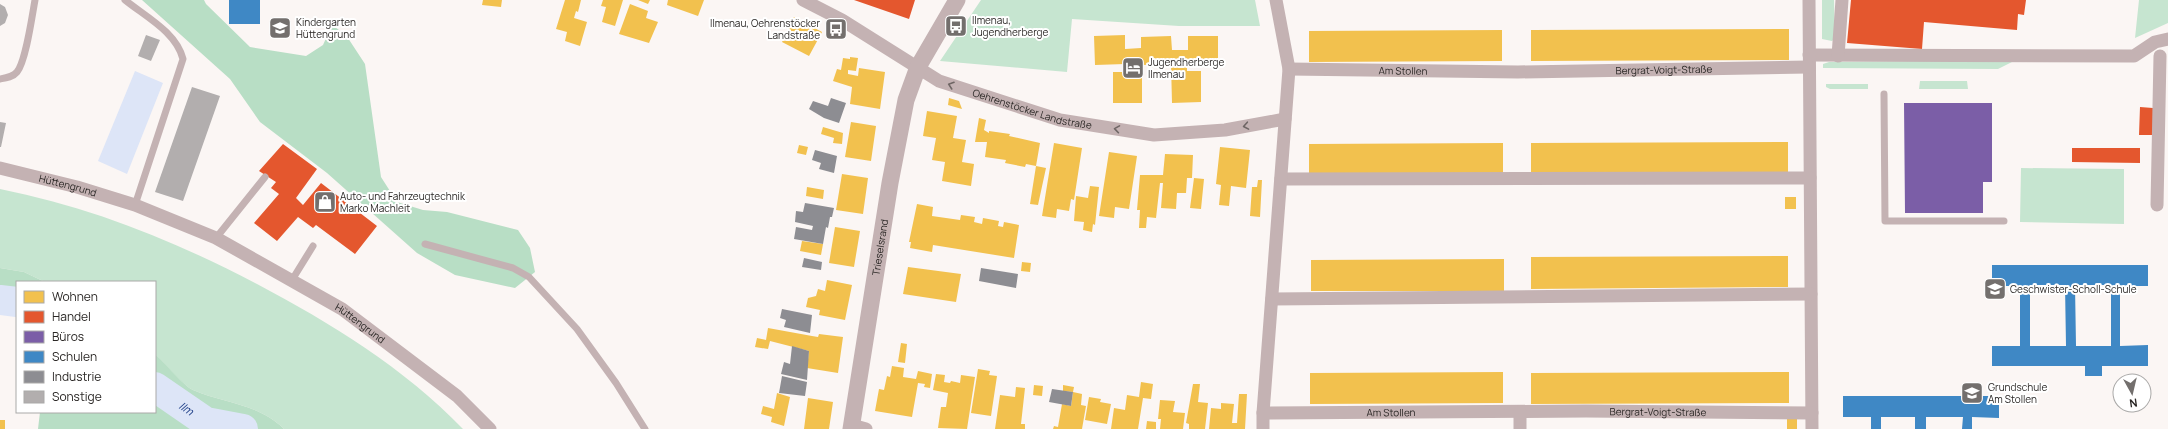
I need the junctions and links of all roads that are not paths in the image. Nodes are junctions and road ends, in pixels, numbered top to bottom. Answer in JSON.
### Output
{"nodes":[{"id":1,"x":35,"y":0,"type":"edge"},
{"id":2,"x":125,"y":0,"type":"edge"},
{"id":3,"x":804,"y":0,"type":"edge"},
{"id":4,"x":957,"y":0,"type":"edge"},
{"id":5,"x":1276,"y":0,"type":"edge"},
{"id":6,"x":1809,"y":0,"type":"edge"},
{"id":7,"x":1842,"y":0,"type":"edge"},
{"id":8,"x":2168,"y":39,"type":"edge"},
{"id":9,"x":1838,"y":56,"type":"junction"},
{"id":10,"x":2134,"y":56,"type":"junction"},
{"id":11,"x":2164,"y":56,"type":"edge"},
{"id":12,"x":1809,"y":61,"type":"junction"},
{"id":13,"x":918,"y":67,"type":"junction"},
{"id":14,"x":1289,"y":69,"type":"junction"},
{"id":15,"x":1518,"y":72,"type":"joint"},
{"id":16,"x":0,"y":79,"type":"edge"},
{"id":17,"x":1884,"y":94,"type":"dead end"},
{"id":18,"x":1284,"y":119,"type":"junction"},
{"id":19,"x":0,"y":168,"type":"edge"},
{"id":20,"x":265,"y":177,"type":"dead end"},
{"id":21,"x":1810,"y":178,"type":"junction"},
{"id":22,"x":1281,"y":179,"type":"junction"},
{"id":23,"x":135,"y":205,"type":"junction"},
{"id":24,"x":2157,"y":205,"type":"dead end"},
{"id":25,"x":2004,"y":221,"type":"dead end"},
{"id":26,"x":216,"y":238,"type":"junction"},
{"id":27,"x":425,"y":244,"type":"dead end"},
{"id":28,"x":313,"y":246,"type":"dead end"},
{"id":29,"x":292,"y":280,"type":"junction"},
{"id":30,"x":1811,"y":294,"type":"junction"},
{"id":31,"x":1272,"y":298,"type":"junction"},
{"id":32,"x":1520,"y":412,"type":"junction"},
{"id":33,"x":1812,"y":413,"type":"junction"},
{"id":34,"x":1263,"y":414,"type":"junction"},
{"id":35,"x":856,"y":428,"type":"edge"},
{"id":36,"x":490,"y":429,"type":"edge"},
{"id":37,"x":645,"y":429,"type":"edge"},
{"id":38,"x":1263,"y":429,"type":"edge"},
{"id":39,"x":1520,"y":429,"type":"edge"},
{"id":40,"x":1812,"y":429,"type":"edge"}],
"edges":[{"from":1,"to":16,"type":"lane"},
{"from":2,"to":23,"type":"lane"},
{"from":3,"to":13,"type":"street","name":"Oehrenstöcker Landstraße"},
{"from":4,"to":13,"type":"street","name":"Trieselsrand"},
{"from":5,"to":14,"type":"street"},
{"from":6,"to":12,"type":"street"},
{"from":7,"to":9,"type":"street"},
{"from":8,"to":10,"type":"street"},
{"from":9,"to":10,"type":"street","name":"Bergrat-Voigt-Straße"},
{"from":9,"to":12,"type":"street","name":"Bergrat-Voigt-Straße"},
{"from":10,"to":11,"type":"street","name":"Bergrat-Voigt-Straße"},
{"from":11,"to":24,"type":"street"},
{"from":12,"to":15,"type":"street","name":"Bergrat-Voigt-Straße"},
{"from":12,"to":21,"type":"street"},
{"from":18,"to":13,"type":"street","name":"Oehrenstöcker Landstraße","one_way":true},
{"from":13,"to":35,"type":"street","name":"Trieselsrand"},
{"from":14,"to":15,"type":"street","name":"Am Stollen"},
{"from":14,"to":18,"type":"street"},
{"from":17,"to":25,"type":"lane"},
{"from":18,"to":22,"type":"street"},
{"from":19,"to":23,"type":"street","name":"Hüttengrund"},
{"from":20,"to":26,"type":"lane"},
{"from":21,"to":22,"type":"street"},
{"from":21,"to":30,"type":"street"},
{"from":22,"to":31,"type":"street"},
{"from":23,"to":26,"type":"street","name":"Hüttengrund"},
{"from":26,"to":29,"type":"street","name":"Hüttengrund"},
{"from":27,"to":37,"type":"lane"},
{"from":28,"to":29,"type":"lane"},
{"from":29,"to":36,"type":"street","name":"Hüttengrund"},
{"from":30,"to":31,"type":"street"},
{"from":30,"to":33,"type":"street"},
{"from":31,"to":34,"type":"street"},
{"from":32,"to":33,"type":"street","name":"Bergrat-Voigt-Straße"},
{"from":32,"to":34,"type":"street","name":"Am Stollen"},
{"from":32,"to":39,"type":"street"},
{"from":33,"to":40,"type":"street"},
{"from":34,"to":38,"type":"street"}]}
